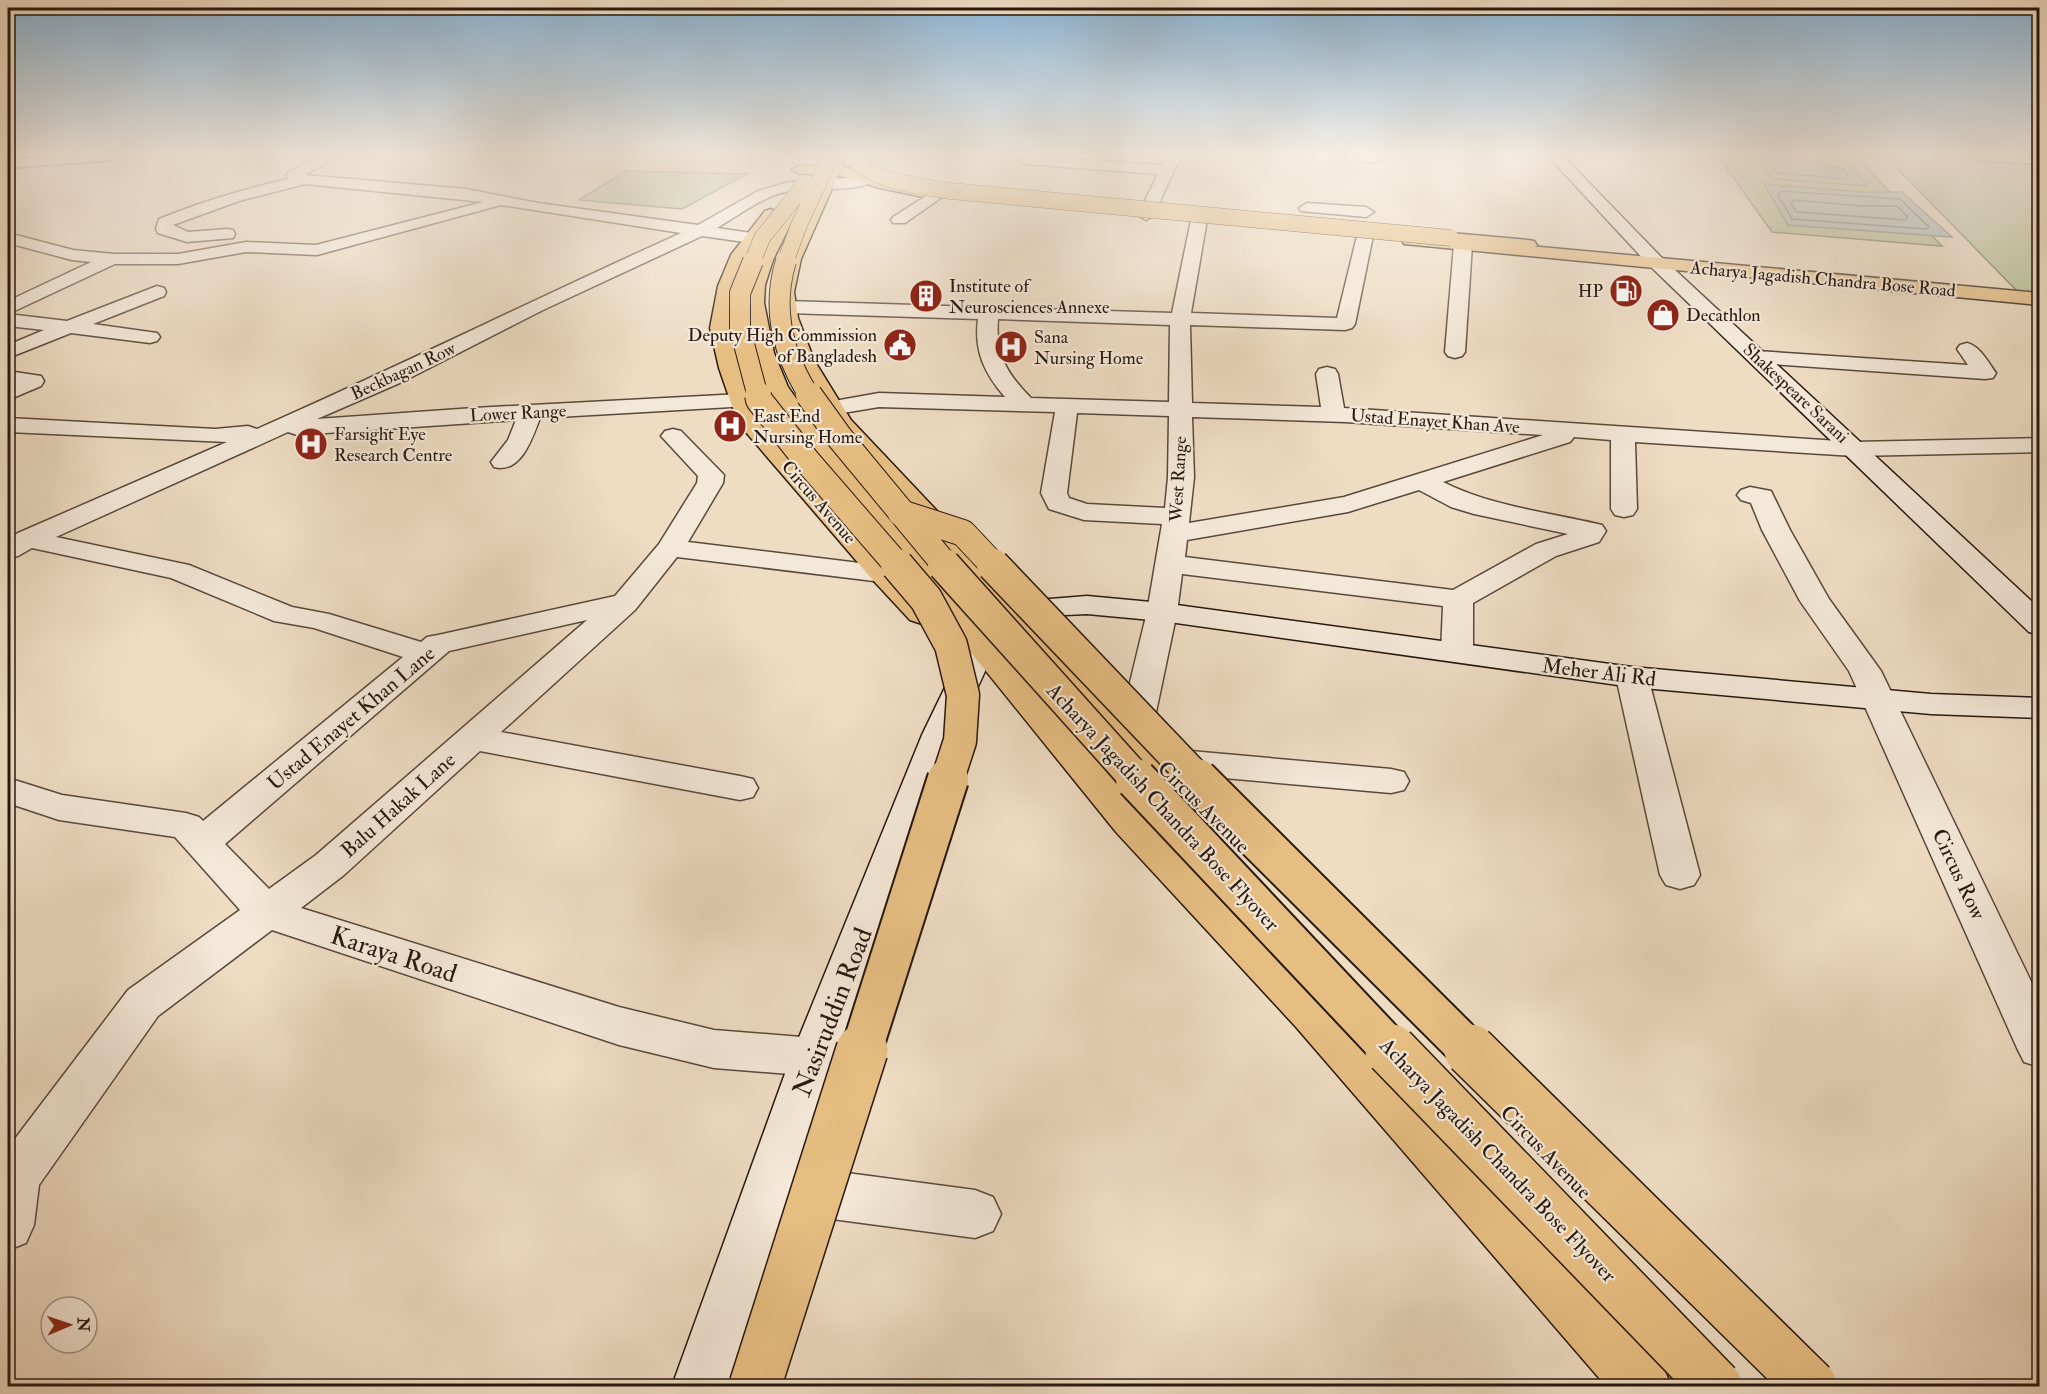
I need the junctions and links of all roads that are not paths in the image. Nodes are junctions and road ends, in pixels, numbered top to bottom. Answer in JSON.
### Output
{"nodes":[{"id":1,"x":167,"y":221,"type":"edge"},
{"id":2,"x":429,"y":221,"type":"edge"},
{"id":3,"x":640,"y":221,"type":"edge"},
{"id":4,"x":717,"y":221,"type":"edge"},
{"id":5,"x":768,"y":221,"type":"edge"},
{"id":6,"x":776,"y":221,"type":"edge"},
{"id":7,"x":785,"y":221,"type":"edge"},
{"id":8,"x":799,"y":221,"type":"edge"},
{"id":9,"x":803,"y":221,"type":"edge"},
{"id":10,"x":1199,"y":221,"type":"edge"},
{"id":11,"x":1249,"y":221,"type":"edge"},
{"id":12,"x":1366,"y":221,"type":"edge"},
{"id":13,"x":1374,"y":221,"type":"edge"},
{"id":14,"x":1379,"y":221,"type":"edge"},
{"id":15,"x":1618,"y":221,"type":"edge"},
{"id":16,"x":702,"y":230,"type":"junction"},
{"id":17,"x":245,"y":232,"type":"dead end"},
{"id":18,"x":8,"y":238,"type":"edge"},
{"id":19,"x":752,"y":238,"type":"junction"},
{"id":20,"x":1457,"y":242,"type":"junction"},
{"id":21,"x":1528,"y":245,"type":"junction"},
{"id":22,"x":283,"y":249,"type":"junction"},
{"id":23,"x":325,"y":249,"type":"junction"},
{"id":24,"x":114,"y":258,"type":"junction"},
{"id":25,"x":1655,"y":260,"type":"junction"},
{"id":26,"x":259,"y":266,"type":"dead end"},
{"id":27,"x":299,"y":267,"type":"dead end"},
{"id":28,"x":2040,"y":291,"type":"edge"},
{"id":29,"x":157,"y":292,"type":"dead end"},
{"id":30,"x":2040,"y":299,"type":"edge"},
{"id":31,"x":787,"y":307,"type":"junction"},
{"id":32,"x":8,"y":308,"type":"edge"},
{"id":33,"x":989,"y":313,"type":"junction"},
{"id":34,"x":8,"y":320,"type":"edge"},
{"id":35,"x":1180,"y":320,"type":"junction"},
{"id":36,"x":69,"y":327,"type":"junction"},
{"id":37,"x":150,"y":337,"type":"dead end"},
{"id":38,"x":1967,"y":349,"type":"dead end"},
{"id":39,"x":8,"y":352,"type":"edge"},
{"id":40,"x":1455,"y":352,"type":"dead end"},
{"id":41,"x":1757,"y":357,"type":"junction"},
{"id":42,"x":1327,"y":374,"type":"dead end"},
{"id":43,"x":8,"y":378,"type":"edge"},
{"id":44,"x":8,"y":393,"type":"edge"},
{"id":45,"x":741,"y":401,"type":"junction"},
{"id":46,"x":1025,"y":405,"type":"junction"},
{"id":47,"x":1067,"y":406,"type":"junction"},
{"id":48,"x":831,"y":408,"type":"junction"},
{"id":49,"x":1181,"y":409,"type":"junction"},
{"id":50,"x":531,"y":412,"type":"junction"},
{"id":51,"x":1334,"y":415,"type":"junction"},
{"id":52,"x":8,"y":425,"type":"edge"},
{"id":53,"x":273,"y":430,"type":"junction"},
{"id":54,"x":1581,"y":430,"type":"junction"},
{"id":55,"x":1623,"y":435,"type":"junction"},
{"id":56,"x":673,"y":436,"type":"dead end"},
{"id":57,"x":2040,"y":445,"type":"edge"},
{"id":58,"x":1854,"y":449,"type":"junction"},
{"id":59,"x":503,"y":462,"type":"dead end"},
{"id":60,"x":1420,"y":481,"type":"junction"},
{"id":61,"x":1750,"y":495,"type":"dead end"},
{"id":62,"x":1624,"y":509,"type":"dead end"},
{"id":63,"x":895,"y":524,"type":"junction"},
{"id":64,"x":1176,"y":526,"type":"junction"},
{"id":65,"x":18,"y":544,"type":"edge"},
{"id":66,"x":670,"y":549,"type":"junction"},
{"id":67,"x":1170,"y":564,"type":"junction"},
{"id":68,"x":882,"y":573,"type":"junction"},
{"id":69,"x":1458,"y":599,"type":"junction"},
{"id":70,"x":624,"y":604,"type":"junction"},
{"id":71,"x":1013,"y":609,"type":"junction"},
{"id":72,"x":1162,"y":612,"type":"junction"},
{"id":73,"x":2040,"y":626,"type":"edge"},
{"id":74,"x":977,"y":639,"type":"junction"},
{"id":75,"x":1457,"y":652,"type":"junction"},
{"id":76,"x":427,"y":654,"type":"junction"},
{"id":77,"x":1632,"y":677,"type":"junction"},
{"id":78,"x":1879,"y":700,"type":"junction"},
{"id":79,"x":2040,"y":708,"type":"edge"},
{"id":80,"x":472,"y":738,"type":"junction"},
{"id":81,"x":1146,"y":748,"type":"junction"},
{"id":82,"x":1390,"y":781,"type":"dead end"},
{"id":83,"x":740,"y":788,"type":"dead end"},
{"id":84,"x":8,"y":790,"type":"edge"},
{"id":85,"x":201,"y":843,"type":"junction"},
{"id":86,"x":1680,"y":875,"type":"dead end"},
{"id":87,"x":266,"y":912,"type":"junction"},
{"id":88,"x":2040,"y":1048,"type":"edge"},
{"id":89,"x":814,"y":1057,"type":"junction"},
{"id":90,"x":817,"y":1193,"type":"junction"},
{"id":91,"x":975,"y":1214,"type":"dead end"},
{"id":92,"x":8,"y":1224,"type":"edge"},
{"id":93,"x":700,"y":1386,"type":"edge"},
{"id":94,"x":755,"y":1386,"type":"edge"},
{"id":95,"x":1643,"y":1386,"type":"edge"},
{"id":96,"x":1716,"y":1386,"type":"edge"},
{"id":97,"x":1776,"y":1386,"type":"edge"},
{"id":98,"x":1811,"y":1386,"type":"edge"}],
"edges":[{"from":1,"to":17,"type":"street"},
{"from":2,"to":23,"type":"street"},
{"from":3,"to":16,"type":"street"},
{"from":4,"to":16,"type":"street","name":"Beckbagan Row"},
{"from":5,"to":19,"type":"main road","name":"Circus Avenue"},
{"from":6,"to":90,"type":"main road","bridge":true},
{"from":7,"to":63,"type":"main road","name":"Acharya Jagadish Chandra Bose Flyover","bridge":true},
{"from":8,"to":63,"type":"main road","name":"Acharya Jagadish Chandra Bose Flyover","bridge":true},
{"from":9,"to":31,"type":"main road","name":"Circus Avenue"},
{"from":10,"to":35,"type":"street","name":"West Range"},
{"from":11,"to":20,"type":"main road","bridge":true},
{"from":12,"to":35,"type":"street"},
{"from":13,"to":20,"type":"main road","name":"Acharya Jagadish Chandra Bose Road"},
{"from":14,"to":21,"type":"main road","name":"Acharya Jagadish Chandra Bose Road"},
{"from":15,"to":25,"type":"street","name":"Shakespeare Sarani"},
{"from":16,"to":19,"type":"street"},
{"from":16,"to":53,"type":"street","name":"Beckbagan Row"},
{"from":18,"to":24,"type":"street"},
{"from":19,"to":45,"type":"main road","name":"Circus Avenue"},
{"from":20,"to":21,"type":"main road"},
{"from":20,"to":25,"type":"main road","name":"Acharya Jagadish Chandra Bose Road"},
{"from":20,"to":40,"type":"street"},
{"from":21,"to":25,"type":"main road","name":"Acharya Jagadish Chandra Bose Road"},
{"from":22,"to":23,"type":"street"},
{"from":22,"to":24,"type":"street"},
{"from":22,"to":26,"type":"street"},
{"from":23,"to":27,"type":"street"},
{"from":24,"to":32,"type":"street"},
{"from":25,"to":28,"type":"main road","name":"Acharya Jagadish Chandra Bose Road"},
{"from":25,"to":30,"type":"main road","name":"Acharya Jagadish Chandra Bose Road"},
{"from":25,"to":41,"type":"street","name":"Shakespeare Sarani"},
{"from":29,"to":36,"type":"street"},
{"from":31,"to":33,"type":"street"},
{"from":31,"to":48,"type":"main road","name":"Circus Avenue"},
{"from":33,"to":35,"type":"street"},
{"from":33,"to":46,"type":"street"},
{"from":34,"to":36,"type":"street"},
{"from":35,"to":49,"type":"street","name":"West Range"},
{"from":36,"to":37,"type":"street"},
{"from":36,"to":39,"type":"street"},
{"from":38,"to":41,"type":"street"},
{"from":41,"to":58,"type":"street","name":"Shakespeare Sarani"},
{"from":42,"to":51,"type":"street"},
{"from":43,"to":44,"type":"street"},
{"from":45,"to":50,"type":"street","name":"Lower Range"},
{"from":45,"to":68,"type":"main road","name":"Circus Avenue"},
{"from":46,"to":47,"type":"street","name":"Ustad Enayet Khan Ave"},
{"from":46,"to":48,"type":"street","name":"Ustad Enayet Khan Ave"},
{"from":47,"to":49,"type":"street","name":"Ustad Enayet Khan Ave"},
{"from":47,"to":64,"type":"street"},
{"from":48,"to":71,"type":"main road","name":"Circus Avenue"},
{"from":49,"to":51,"type":"street","name":"Ustad Enayet Khan Ave"},
{"from":49,"to":64,"type":"street","name":"West Range"},
{"from":50,"to":53,"type":"street","name":"Lower Range"},
{"from":50,"to":59,"type":"street"},
{"from":51,"to":54,"type":"street","name":"Ustad Enayet Khan Ave"},
{"from":52,"to":53,"type":"street","name":"Lower Range"},
{"from":53,"to":65,"type":"street","name":"Beckbagan Row"},
{"from":54,"to":55,"type":"street","name":"Ustad Enayet Khan Ave"},
{"from":54,"to":60,"type":"street"},
{"from":55,"to":58,"type":"street","name":"Ustad Enayet Khan Ave"},
{"from":55,"to":62,"type":"street"},
{"from":56,"to":66,"type":"street","name":"Balu Hakak Lane"},
{"from":57,"to":58,"type":"street","name":"Ustad Enayet Khan Ave"},
{"from":58,"to":73,"type":"street","name":"Shakespeare Sarani"},
{"from":60,"to":64,"type":"street"},
{"from":60,"to":69,"type":"street"},
{"from":61,"to":78,"type":"street","name":"Circus Row"},
{"from":63,"to":74,"type":"main road","name":"Acharya Jagadish Chandra Bose Flyover"},
{"from":63,"to":96,"type":"main road","name":"Acharya Jagadish Chandra Bose Flyover","bridge":true},
{"from":63,"to":98,"type":"main road","bridge":true},
{"from":64,"to":67,"type":"street","name":"West Range"},
{"from":65,"to":76,"type":"street"},
{"from":66,"to":68,"type":"street"},
{"from":66,"to":70,"type":"street","name":"Balu Hakak Lane"},
{"from":67,"to":69,"type":"street"},
{"from":67,"to":72,"type":"street","name":"West Range"},
{"from":68,"to":74,"type":"main road","name":"Circus Avenue"},
{"from":69,"to":75,"type":"street"},
{"from":70,"to":76,"type":"street","name":"Ustad Enayet Khan Lane"},
{"from":70,"to":80,"type":"street","name":"Balu Hakak Lane"},
{"from":71,"to":72,"type":"street","name":"Meher Ali Rd"},
{"from":71,"to":74,"type":"street","name":"Nasiruddin Road"},
{"from":71,"to":81,"type":"main road","name":"Circus Avenue"},
{"from":72,"to":75,"type":"street","name":"Meher Ali Rd"},
{"from":72,"to":81,"type":"street","name":"West Range"},
{"from":74,"to":89,"type":"street","name":"Nasiruddin Road"},
{"from":74,"to":95,"type":"main road"},
{"from":75,"to":77,"type":"street","name":"Meher Ali Rd"},
{"from":76,"to":85,"type":"street","name":"Ustad Enayet Khan Lane"},
{"from":77,"to":78,"type":"street","name":"Meher Ali Rd"},
{"from":77,"to":86,"type":"street"},
{"from":78,"to":79,"type":"street","name":"Meher Ali Rd"},
{"from":78,"to":88,"type":"street","name":"Circus Row"},
{"from":80,"to":83,"type":"street"},
{"from":80,"to":87,"type":"street","name":"Balu Hakak Lane"},
{"from":81,"to":82,"type":"street"},
{"from":81,"to":97,"type":"main road","name":"Circus Avenue"},
{"from":84,"to":85,"type":"street","name":"Karaya Road"},
{"from":85,"to":87,"type":"street","name":"Karaya Road"},
{"from":87,"to":89,"type":"street","name":"Karaya Road"},
{"from":87,"to":92,"type":"street","name":"Balu Hakak Lane"},
{"from":89,"to":93,"type":"street","name":"Nasiruddin Road"},
{"from":90,"to":91,"type":"street"},
{"from":90,"to":94,"type":"main road","bridge":true}]}
